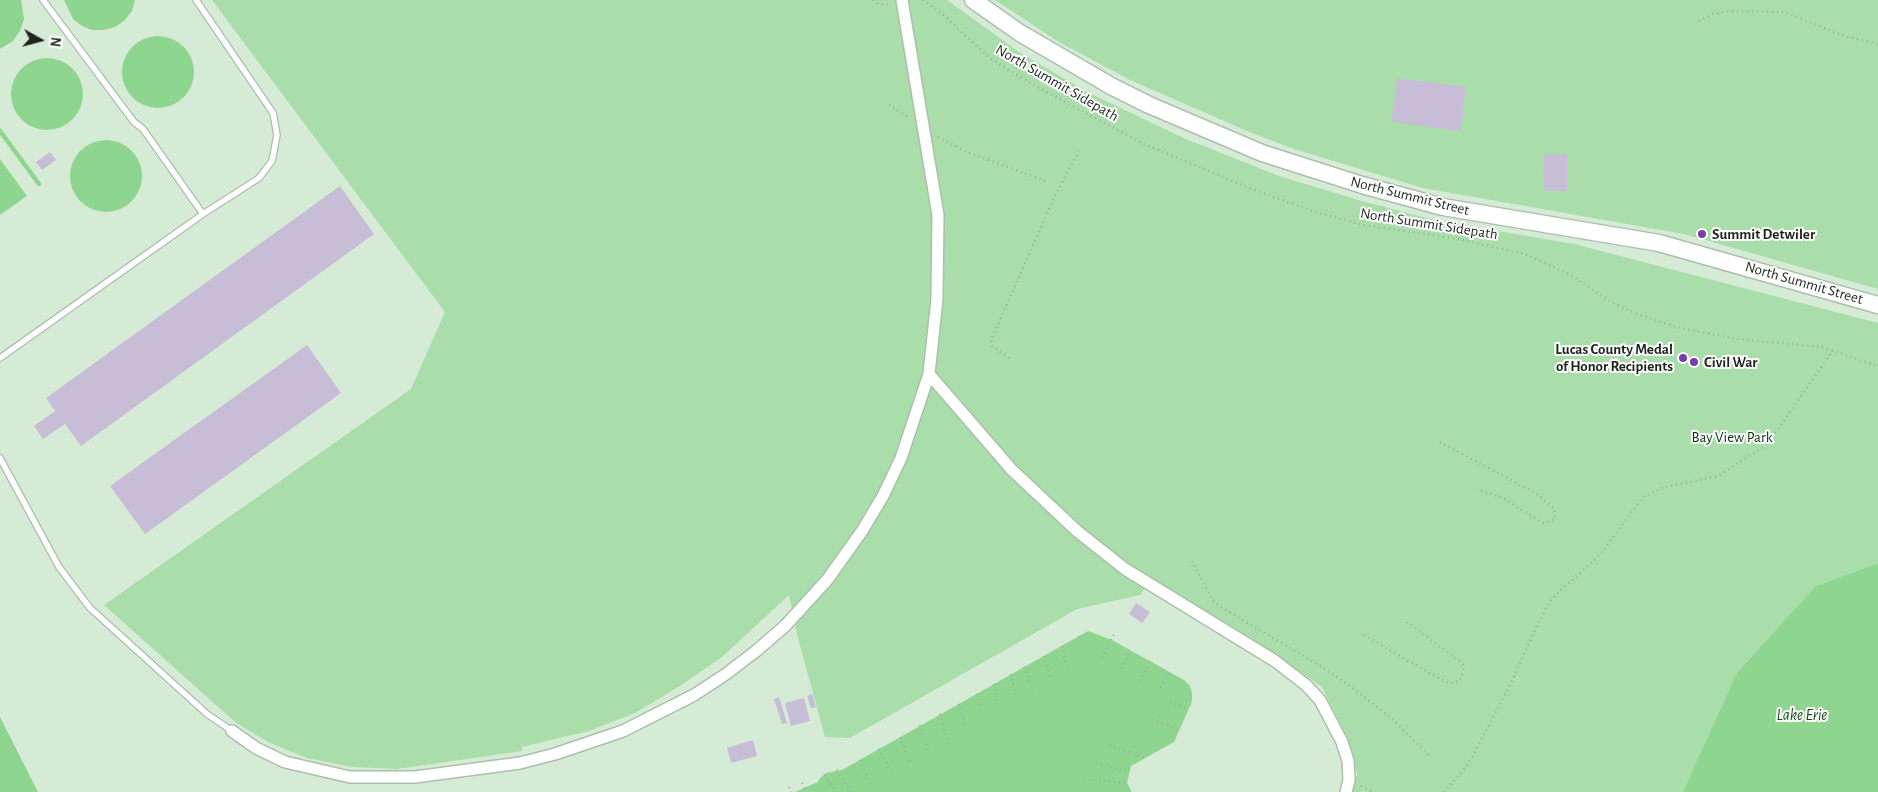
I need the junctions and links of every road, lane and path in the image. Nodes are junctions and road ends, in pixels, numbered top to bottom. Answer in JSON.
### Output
{"nodes":[{"id":1,"x":43,"y":0,"type":"edge"},
{"id":2,"x":196,"y":0,"type":"edge"},
{"id":3,"x":902,"y":0,"type":"edge"},
{"id":4,"x":923,"y":0,"type":"edge"},
{"id":5,"x":973,"y":0,"type":"edge"},
{"id":6,"x":1699,"y":21,"type":"dead end"},
{"id":7,"x":1878,"y":44,"type":"edge"},
{"id":8,"x":889,"y":105,"type":"dead end"},
{"id":9,"x":925,"y":128,"type":"junction"},
{"id":10,"x":1078,"y":152,"type":"dead end"},
{"id":11,"x":1045,"y":181,"type":"dead end"},
{"id":12,"x":203,"y":214,"type":"junction"},
{"id":13,"x":1878,"y":305,"type":"edge"},
{"id":14,"x":1833,"y":350,"type":"junction"},
{"id":15,"x":0,"y":358,"type":"edge"},
{"id":16,"x":1010,"y":358,"type":"dead end"},
{"id":17,"x":1878,"y":366,"type":"edge"},
{"id":18,"x":929,"y":374,"type":"junction"},
{"id":19,"x":1440,"y":442,"type":"dead end"},
{"id":20,"x":0,"y":458,"type":"edge"},
{"id":21,"x":1477,"y":489,"type":"dead end"},
{"id":22,"x":1192,"y":561,"type":"dead end"},
{"id":23,"x":1407,"y":622,"type":"dead end"},
{"id":24,"x":1114,"y":634,"type":"dead end"},
{"id":25,"x":1364,"y":635,"type":"dead end"},
{"id":26,"x":1079,"y":636,"type":"dead end"},
{"id":27,"x":1080,"y":641,"type":"dead end"},
{"id":28,"x":1062,"y":646,"type":"dead end"},
{"id":29,"x":1131,"y":651,"type":"dead end"},
{"id":30,"x":1044,"y":656,"type":"dead end"},
{"id":31,"x":1102,"y":658,"type":"dead end"},
{"id":32,"x":1150,"y":662,"type":"dead end"},
{"id":33,"x":1067,"y":666,"type":"dead end"},
{"id":34,"x":1024,"y":667,"type":"dead end"},
{"id":35,"x":1121,"y":668,"type":"dead end"},
{"id":36,"x":1169,"y":672,"type":"dead end"},
{"id":37,"x":1011,"y":674,"type":"dead end"},
{"id":38,"x":1051,"y":679,"type":"dead end"},
{"id":39,"x":1140,"y":681,"type":"dead end"},
{"id":40,"x":994,"y":684,"type":"dead end"},
{"id":41,"x":1160,"y":688,"type":"dead end"},
{"id":42,"x":1033,"y":691,"type":"dead end"},
{"id":43,"x":977,"y":694,"type":"dead end"},
{"id":44,"x":1016,"y":699,"type":"dead end"},
{"id":45,"x":1170,"y":702,"type":"dead end"},
{"id":46,"x":959,"y":704,"type":"dead end"},
{"id":47,"x":997,"y":704,"type":"dead end"},
{"id":48,"x":1188,"y":710,"type":"dead end"},
{"id":49,"x":940,"y":714,"type":"dead end"},
{"id":50,"x":980,"y":714,"type":"dead end"},
{"id":51,"x":1153,"y":719,"type":"dead end"},
{"id":52,"x":920,"y":725,"type":"dead end"},
{"id":53,"x":966,"y":728,"type":"dead end"},
{"id":54,"x":232,"y":731,"type":"joint"},
{"id":55,"x":1180,"y":731,"type":"dead end"},
{"id":56,"x":900,"y":737,"type":"dead end"},
{"id":57,"x":948,"y":744,"type":"dead end"},
{"id":58,"x":1110,"y":745,"type":"dead end"},
{"id":59,"x":880,"y":749,"type":"dead end"},
{"id":60,"x":929,"y":753,"type":"dead end"},
{"id":61,"x":1429,"y":754,"type":"dead end"},
{"id":62,"x":1144,"y":758,"type":"dead end"},
{"id":63,"x":860,"y":760,"type":"dead end"},
{"id":64,"x":1096,"y":763,"type":"dead end"},
{"id":65,"x":910,"y":764,"type":"dead end"},
{"id":66,"x":837,"y":770,"type":"dead end"},
{"id":67,"x":1128,"y":772,"type":"dead end"},
{"id":68,"x":891,"y":773,"type":"dead end"},
{"id":69,"x":826,"y":775,"type":"dead end"},
{"id":70,"x":1084,"y":779,"type":"dead end"},
{"id":71,"x":802,"y":783,"type":"dead end"},
{"id":72,"x":1128,"y":783,"type":"dead end"},
{"id":73,"x":871,"y":785,"type":"dead end"},
{"id":74,"x":789,"y":787,"type":"dead end"},
{"id":75,"x":791,"y":792,"type":"edge"},
{"id":76,"x":807,"y":792,"type":"edge"},
{"id":77,"x":836,"y":792,"type":"edge"},
{"id":78,"x":850,"y":792,"type":"edge"},
{"id":79,"x":1346,"y":792,"type":"edge"},
{"id":80,"x":1444,"y":792,"type":"edge"}],
"edges":[{"from":1,"to":12,"type":"lane"},
{"from":2,"to":12,"type":"lane"},
{"from":3,"to":9,"type":"street"},
{"from":4,"to":14,"type":"path","name":"North Summit Sidepath"},
{"from":5,"to":13,"type":"main road","name":"North Summit Street"},
{"from":6,"to":7,"type":"path"},
{"from":8,"to":9,"type":"path"},
{"from":9,"to":11,"type":"path"},
{"from":9,"to":18,"type":"street"},
{"from":10,"to":16,"type":"path"},
{"from":12,"to":15,"type":"lane"},
{"from":14,"to":17,"type":"path","name":"North Summit Sidepath"},
{"from":14,"to":80,"type":"path"},
{"from":18,"to":54,"type":"street"},
{"from":18,"to":79,"type":"street"},
{"from":19,"to":21,"type":"path"},
{"from":20,"to":54,"type":"lane"},
{"from":22,"to":61,"type":"path"},
{"from":23,"to":25,"type":"path"},
{"from":24,"to":31,"type":"path"},
{"from":26,"to":27,"type":"path"},
{"from":28,"to":33,"type":"path"},
{"from":29,"to":35,"type":"path"},
{"from":30,"to":38,"type":"path"},
{"from":32,"to":39,"type":"path"},
{"from":34,"to":42,"type":"path"},
{"from":36,"to":41,"type":"path"},
{"from":37,"to":44,"type":"path"},
{"from":40,"to":47,"type":"path"},
{"from":43,"to":50,"type":"path"},
{"from":45,"to":48,"type":"path"},
{"from":46,"to":53,"type":"path"},
{"from":49,"to":57,"type":"path"},
{"from":51,"to":55,"type":"path"},
{"from":52,"to":60,"type":"path"},
{"from":56,"to":65,"type":"path"},
{"from":58,"to":62,"type":"path"},
{"from":59,"to":68,"type":"path"},
{"from":63,"to":73,"type":"path"},
{"from":64,"to":67,"type":"path"},
{"from":66,"to":78,"type":"path"},
{"from":69,"to":77,"type":"path"},
{"from":70,"to":72,"type":"path"},
{"from":71,"to":76,"type":"path"},
{"from":74,"to":75,"type":"path"}]}
